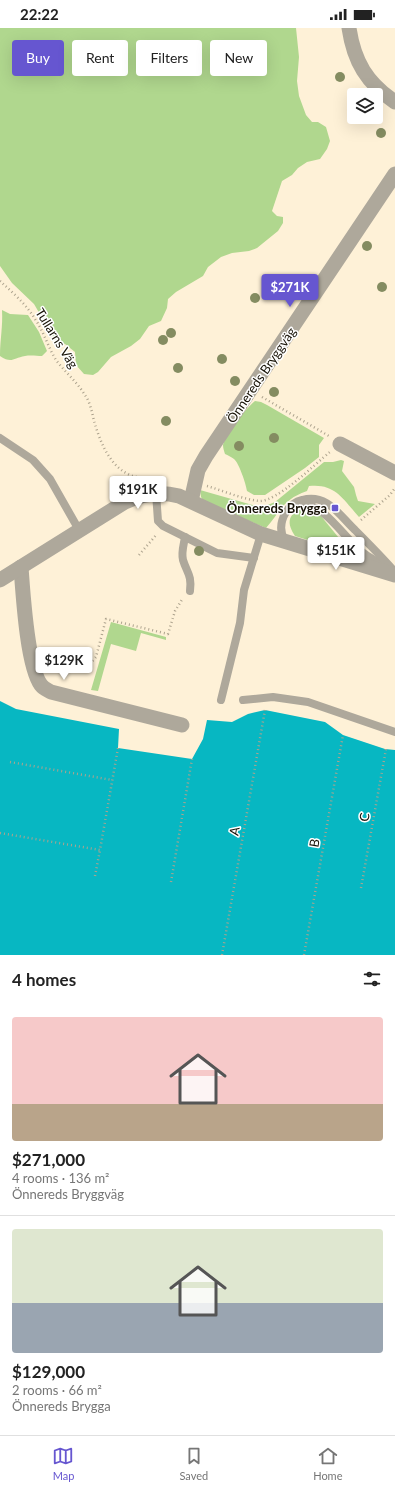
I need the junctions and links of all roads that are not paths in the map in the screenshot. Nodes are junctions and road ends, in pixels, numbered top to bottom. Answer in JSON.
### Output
{"nodes":[{"id":1,"x":349,"y":28,"type":"edge"},
{"id":2,"x":395,"y":102,"type":"edge"},
{"id":3,"x":395,"y":174,"type":"edge"},
{"id":4,"x":0,"y":438,"type":"edge"},
{"id":5,"x":340,"y":444,"type":"road end"},
{"id":6,"x":393,"y":468,"type":"edge"},
{"id":7,"x":155,"y":485,"type":"junction"},
{"id":8,"x":191,"y":501,"type":"junction"},
{"id":9,"x":297,"y":502,"type":"junction"},
{"id":10,"x":79,"y":530,"type":"junction"},
{"id":11,"x":261,"y":534,"type":"junction"},
{"id":12,"x":185,"y":537,"type":"junction"},
{"id":13,"x":286,"y":542,"type":"junction"},
{"id":14,"x":254,"y":558,"type":"junction"},
{"id":15,"x":21,"y":567,"type":"junction"},
{"id":16,"x":395,"y":573,"type":"edge"},
{"id":17,"x":0,"y":580,"type":"edge"},
{"id":18,"x":190,"y":591,"type":"road end"},
{"id":19,"x":221,"y":700,"type":"dead end"},
{"id":20,"x":243,"y":700,"type":"dead end"},
{"id":21,"x":182,"y":725,"type":"dead end"},
{"id":22,"x":395,"y":732,"type":"edge"}],
"edges":[{"from":1,"to":2,"type":"street"},
{"from":3,"to":8,"type":"street","name":"Önnereds Bryggväg"},
{"from":4,"to":10,"type":"lane"},
{"from":5,"to":6,"type":"street"},
{"from":7,"to":8,"type":"street"},
{"from":7,"to":10,"type":"street"},
{"from":7,"to":12,"type":"lane"},
{"from":8,"to":11,"type":"street"},
{"from":9,"to":13,"type":"lane"},
{"from":9,"to":16,"type":"lane"},
{"from":9,"to":16,"type":"lane"},
{"from":10,"to":15,"type":"street"},
{"from":11,"to":13,"type":"street"},
{"from":11,"to":14,"type":"lane"},
{"from":12,"to":14,"type":"lane"},
{"from":12,"to":18,"type":"lane"},
{"from":13,"to":16,"type":"street"},
{"from":14,"to":19,"type":"lane"},
{"from":15,"to":17,"type":"street"},
{"from":15,"to":21,"type":"street"},
{"from":20,"to":22,"type":"lane"}]}
